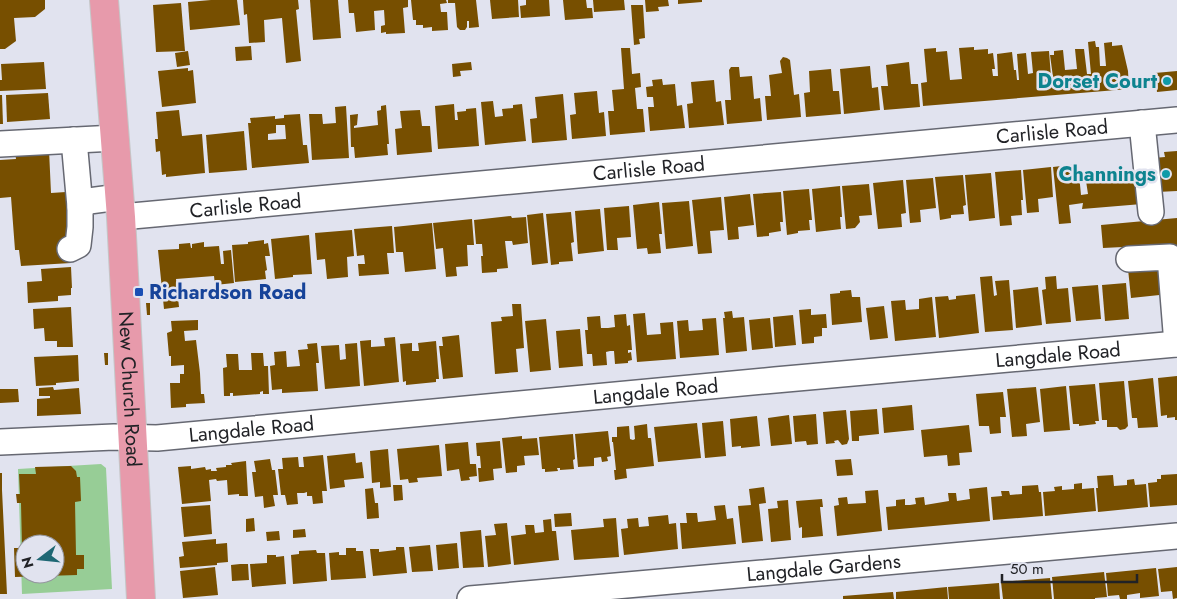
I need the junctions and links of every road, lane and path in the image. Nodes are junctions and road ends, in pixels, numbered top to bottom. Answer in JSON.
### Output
{"nodes":[{"id":1,"x":104,"y":0,"type":"edge"},
{"id":2,"x":1177,"y":120,"type":"edge"},
{"id":3,"x":1142,"y":123,"type":"junction"},
{"id":4,"x":115,"y":138,"type":"junction"},
{"id":5,"x":74,"y":140,"type":"junction"},
{"id":6,"x":0,"y":144,"type":"edge"},
{"id":7,"x":120,"y":207,"type":"junction"},
{"id":8,"x":80,"y":208,"type":"junction"},
{"id":9,"x":1150,"y":212,"type":"dead end"},
{"id":10,"x":70,"y":250,"type":"dead end"},
{"id":11,"x":1128,"y":259,"type":"dead end"},
{"id":12,"x":1177,"y":344,"type":"edge"},
{"id":13,"x":133,"y":438,"type":"junction"},
{"id":14,"x":0,"y":442,"type":"edge"},
{"id":15,"x":1177,"y":536,"type":"edge"},
{"id":16,"x":142,"y":599,"type":"edge"},
{"id":17,"x":470,"y":599,"type":"edge"}],
"edges":[{"from":1,"to":4,"type":"main road","name":"New Church Road"},
{"from":2,"to":3,"type":"street","name":"Carlisle Road"},
{"from":3,"to":7,"type":"street","name":"Carlisle Road"},
{"from":3,"to":9,"type":"street"},
{"from":4,"to":5,"type":"street"},
{"from":4,"to":7,"type":"main road","name":"New Church Road"},
{"from":5,"to":6,"type":"street"},
{"from":5,"to":8,"type":"street"},
{"from":7,"to":8,"type":"street","name":"Carlisle Road"},
{"from":7,"to":13,"type":"main road","name":"New Church Road"},
{"from":8,"to":10,"type":"street"},
{"from":11,"to":12,"type":"street"},
{"from":12,"to":13,"type":"street","name":"Langdale Road"},
{"from":13,"to":14,"type":"street"},
{"from":13,"to":16,"type":"main road","name":"New Church Road"},
{"from":15,"to":17,"type":"street","name":"Langdale Gardens"}]}
